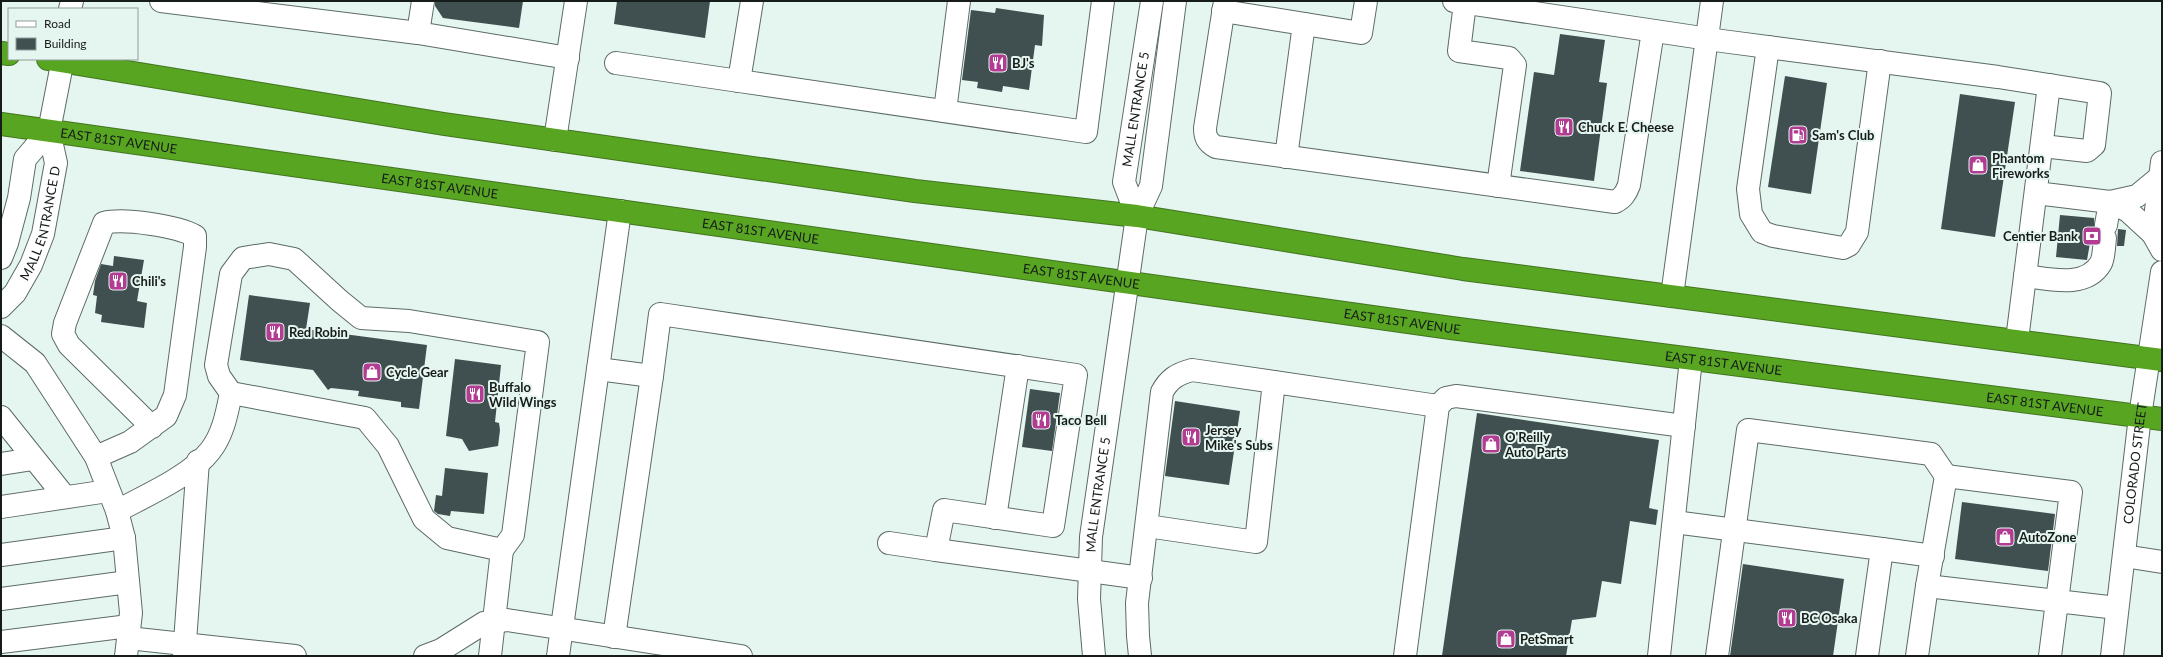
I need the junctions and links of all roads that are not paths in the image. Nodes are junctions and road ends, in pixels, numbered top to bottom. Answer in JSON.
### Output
{"nodes":[{"id":1,"x":161,"y":1,"type":"edge"},
{"id":2,"x":423,"y":1,"type":"edge"},
{"id":3,"x":576,"y":1,"type":"edge"},
{"id":4,"x":752,"y":1,"type":"edge"},
{"id":5,"x":959,"y":1,"type":"edge"},
{"id":6,"x":1102,"y":1,"type":"edge"},
{"id":7,"x":1152,"y":1,"type":"edge"},
{"id":8,"x":1175,"y":1,"type":"edge"},
{"id":9,"x":1366,"y":1,"type":"edge"},
{"id":10,"x":1712,"y":1,"type":"edge"},
{"id":11,"x":1460,"y":2,"type":"edge"},
{"id":12,"x":231,"y":5,"type":"edge"},
{"id":13,"x":1224,"y":6,"type":"edge"},
{"id":14,"x":1304,"y":24,"type":"junction"},
{"id":15,"x":1653,"y":31,"type":"junction"},
{"id":16,"x":418,"y":33,"type":"junction"},
{"id":17,"x":1707,"y":39,"type":"junction"},
{"id":18,"x":1768,"y":47,"type":"junction"},
{"id":19,"x":568,"y":58,"type":"junction"},
{"id":20,"x":58,"y":60,"type":"edge"},
{"id":21,"x":1880,"y":62,"type":"junction"},
{"id":22,"x":616,"y":63,"type":"dead end"},
{"id":23,"x":739,"y":81,"type":"junction"},
{"id":24,"x":2049,"y":85,"type":"junction"},
{"id":25,"x":945,"y":111,"type":"junction"},
{"id":26,"x":1,"y":124,"type":"edge"},
{"id":27,"x":49,"y":131,"type":"junction"},
{"id":28,"x":555,"y":140,"type":"junction"},
{"id":29,"x":2042,"y":146,"type":"junction"},
{"id":30,"x":1286,"y":157,"type":"junction"},
{"id":31,"x":2161,"y":169,"type":"edge"},
{"id":32,"x":1498,"y":186,"type":"junction"},
{"id":33,"x":2036,"y":193,"type":"junction"},
{"id":34,"x":2110,"y":202,"type":"junction"},
{"id":35,"x":620,"y":211,"type":"junction"},
{"id":36,"x":1137,"y":216,"type":"junction"},
{"id":37,"x":2158,"y":242,"type":"edge"},
{"id":38,"x":1,"y":258,"type":"edge"},
{"id":39,"x":2162,"y":272,"type":"edge"},
{"id":40,"x":2025,"y":276,"type":"junction"},
{"id":41,"x":1128,"y":281,"type":"junction"},
{"id":42,"x":1672,"y":296,"type":"junction"},
{"id":43,"x":1,"y":307,"type":"edge"},
{"id":44,"x":1,"y":336,"type":"edge"},
{"id":45,"x":2016,"y":340,"type":"junction"},
{"id":46,"x":1691,"y":359,"type":"junction"},
{"id":47,"x":2155,"y":359,"type":"edge"},
{"id":48,"x":1018,"y":366,"type":"junction"},
{"id":49,"x":598,"y":369,"type":"junction"},
{"id":50,"x":652,"y":376,"type":"junction"},
{"id":51,"x":1274,"y":382,"type":"junction"},
{"id":52,"x":231,"y":393,"type":"junction"},
{"id":53,"x":1438,"y":406,"type":"junction"},
{"id":54,"x":2140,"y":416,"type":"junction"},
{"id":55,"x":2,"y":419,"type":"edge"},
{"id":56,"x":2162,"y":419,"type":"edge"},
{"id":57,"x":1684,"y":426,"type":"junction"},
{"id":58,"x":152,"y":427,"type":"junction"},
{"id":59,"x":96,"y":457,"type":"junction"},
{"id":60,"x":33,"y":459,"type":"junction"},
{"id":61,"x":198,"y":461,"type":"junction"},
{"id":62,"x":1,"y":464,"type":"edge"},
{"id":63,"x":1946,"y":476,"type":"junction"},
{"id":64,"x":108,"y":490,"type":"junction"},
{"id":65,"x":65,"y":496,"type":"junction"},
{"id":66,"x":1,"y":507,"type":"edge"},
{"id":67,"x":117,"y":511,"type":"junction"},
{"id":68,"x":995,"y":518,"type":"junction"},
{"id":69,"x":1674,"y":522,"type":"junction"},
{"id":70,"x":1147,"y":526,"type":"junction"},
{"id":71,"x":1734,"y":530,"type":"junction"},
{"id":72,"x":124,"y":538,"type":"junction"},
{"id":73,"x":889,"y":543,"type":"dead end"},
{"id":74,"x":1882,"y":549,"type":"junction"},
{"id":75,"x":502,"y":550,"type":"junction"},
{"id":76,"x":936,"y":550,"type":"junction"},
{"id":77,"x":1,"y":555,"type":"edge"},
{"id":78,"x":1933,"y":556,"type":"junction"},
{"id":79,"x":2124,"y":556,"type":"junction"},
{"id":80,"x":2162,"y":562,"type":"edge"},
{"id":81,"x":1089,"y":571,"type":"junction"},
{"id":82,"x":1141,"y":578,"type":"junction"},
{"id":83,"x":128,"y":582,"type":"junction"},
{"id":84,"x":1927,"y":586,"type":"junction"},
{"id":85,"x":1,"y":599,"type":"edge"},
{"id":86,"x":2057,"y":601,"type":"junction"},
{"id":87,"x":2117,"y":608,"type":"junction"},
{"id":88,"x":495,"y":621,"type":"junction"},
{"id":89,"x":562,"y":629,"type":"junction"},
{"id":90,"x":614,"y":637,"type":"junction"},
{"id":91,"x":128,"y":640,"type":"edge"},
{"id":92,"x":1,"y":642,"type":"edge"},
{"id":93,"x":185,"y":650,"type":"edge"},
{"id":94,"x":295,"y":656,"type":"edge"},
{"id":95,"x":425,"y":656,"type":"edge"},
{"id":96,"x":490,"y":656,"type":"edge"},
{"id":97,"x":558,"y":656,"type":"edge"},
{"id":98,"x":741,"y":656,"type":"edge"},
{"id":99,"x":1094,"y":656,"type":"edge"},
{"id":100,"x":1140,"y":656,"type":"edge"},
{"id":101,"x":1405,"y":656,"type":"edge"},
{"id":102,"x":1659,"y":656,"type":"edge"},
{"id":103,"x":1717,"y":656,"type":"edge"},
{"id":104,"x":1867,"y":656,"type":"edge"},
{"id":105,"x":1918,"y":656,"type":"edge"},
{"id":106,"x":2050,"y":656,"type":"edge"},
{"id":107,"x":2112,"y":656,"type":"edge"}],
"edges":[{"from":1,"to":12,"type":"street"},
{"from":2,"to":16,"type":"street"},
{"from":3,"to":19,"type":"street"},
{"from":4,"to":23,"type":"street"},
{"from":5,"to":25,"type":"street"},
{"from":6,"to":25,"type":"street"},
{"from":7,"to":36,"type":"street","name":"MALL ENTRANCE 5"},
{"from":8,"to":36,"type":"street","name":"MALL ENTRANCE 5"},
{"from":9,"to":14,"type":"street"},
{"from":10,"to":17,"type":"street"},
{"from":11,"to":15,"type":"street"},
{"from":11,"to":32,"type":"street"},
{"from":12,"to":16,"type":"street"},
{"from":13,"to":14,"type":"street"},
{"from":13,"to":30,"type":"street"},
{"from":14,"to":30,"type":"street"},
{"from":15,"to":17,"type":"street"},
{"from":15,"to":32,"type":"street"},
{"from":16,"to":19,"type":"street"},
{"from":17,"to":18,"type":"street"},
{"from":17,"to":42,"type":"street"},
{"from":18,"to":21,"type":"street"},
{"from":18,"to":21,"type":"street"},
{"from":19,"to":28,"type":"street"},
{"from":20,"to":27,"type":"street","name":"MALL ENTRANCE D"},
{"from":20,"to":28,"type":"highway"},
{"from":21,"to":24,"type":"street"},
{"from":22,"to":23,"type":"street"},
{"from":23,"to":25,"type":"street"},
{"from":24,"to":29,"type":"street"},
{"from":24,"to":29,"type":"street"},
{"from":26,"to":27,"type":"highway","name":"EAST 81ST AVENUE"},
{"from":27,"to":35,"type":"highway","name":"EAST 81ST AVENUE"},
{"from":27,"to":38,"type":"street","name":"MALL ENTRANCE D"},
{"from":27,"to":43,"type":"street","name":"MALL ENTRANCE D"},
{"from":28,"to":36,"type":"highway"},
{"from":29,"to":33,"type":"street"},
{"from":30,"to":32,"type":"street"},
{"from":31,"to":34,"type":"street"},
{"from":31,"to":37,"type":"street"},
{"from":33,"to":34,"type":"street"},
{"from":33,"to":40,"type":"street"},
{"from":34,"to":37,"type":"street"},
{"from":34,"to":40,"type":"street"},
{"from":35,"to":41,"type":"highway","name":"EAST 81ST AVENUE"},
{"from":35,"to":49,"type":"street"},
{"from":36,"to":41,"type":"street","name":"MALL ENTRANCE 5"},
{"from":36,"to":42,"type":"highway"},
{"from":39,"to":47,"type":"street","name":"COLORADO STREET"},
{"from":40,"to":45,"type":"street"},
{"from":41,"to":46,"type":"highway","name":"EAST 81ST AVENUE"},
{"from":41,"to":81,"type":"street","name":"MALL ENTRANCE 5"},
{"from":42,"to":45,"type":"highway"},
{"from":44,"to":59,"type":"street"},
{"from":45,"to":47,"type":"highway"},
{"from":46,"to":54,"type":"highway","name":"EAST 81ST AVENUE"},
{"from":46,"to":57,"type":"street"},
{"from":47,"to":54,"type":"street","name":"COLORADO STREET"},
{"from":48,"to":50,"type":"street"},
{"from":48,"to":68,"type":"street"},
{"from":48,"to":68,"type":"street"},
{"from":49,"to":50,"type":"street"},
{"from":49,"to":89,"type":"street"},
{"from":50,"to":90,"type":"street"},
{"from":51,"to":53,"type":"street"},
{"from":51,"to":70,"type":"street"},
{"from":51,"to":70,"type":"street"},
{"from":52,"to":61,"type":"street"},
{"from":52,"to":75,"type":"street"},
{"from":52,"to":75,"type":"street"},
{"from":53,"to":57,"type":"street"},
{"from":53,"to":101,"type":"street"},
{"from":54,"to":56,"type":"highway","name":"EAST 81ST AVENUE"},
{"from":54,"to":79,"type":"street","name":"COLORADO STREET"},
{"from":55,"to":60,"type":"street"},
{"from":57,"to":69,"type":"street"},
{"from":58,"to":58,"type":"street"},
{"from":58,"to":59,"type":"street"},
{"from":59,"to":64,"type":"street"},
{"from":60,"to":62,"type":"street"},
{"from":60,"to":65,"type":"street"},
{"from":61,"to":67,"type":"street"},
{"from":61,"to":93,"type":"street"},
{"from":63,"to":71,"type":"street"},
{"from":63,"to":78,"type":"street"},
{"from":63,"to":86,"type":"street"},
{"from":64,"to":65,"type":"street"},
{"from":64,"to":67,"type":"street"},
{"from":65,"to":66,"type":"street"},
{"from":67,"to":72,"type":"street"},
{"from":68,"to":76,"type":"street"},
{"from":69,"to":71,"type":"street"},
{"from":69,"to":102,"type":"street"},
{"from":70,"to":82,"type":"street"},
{"from":71,"to":74,"type":"street"},
{"from":71,"to":103,"type":"street"},
{"from":72,"to":77,"type":"street"},
{"from":72,"to":83,"type":"street"},
{"from":73,"to":76,"type":"street"},
{"from":74,"to":78,"type":"street"},
{"from":74,"to":104,"type":"street"},
{"from":75,"to":88,"type":"street"},
{"from":76,"to":81,"type":"street"},
{"from":78,"to":84,"type":"street"},
{"from":79,"to":80,"type":"street"},
{"from":79,"to":87,"type":"street","name":"COLORADO STREET"},
{"from":81,"to":82,"type":"street"},
{"from":81,"to":99,"type":"street","name":"MALL ENTRANCE 5"},
{"from":82,"to":100,"type":"street"},
{"from":83,"to":85,"type":"street"},
{"from":83,"to":91,"type":"street"},
{"from":84,"to":86,"type":"street"},
{"from":84,"to":105,"type":"street"},
{"from":86,"to":87,"type":"street"},
{"from":86,"to":106,"type":"street"},
{"from":87,"to":107,"type":"street","name":"COLORADO STREET"},
{"from":88,"to":89,"type":"street"},
{"from":88,"to":95,"type":"street"},
{"from":88,"to":96,"type":"street"},
{"from":89,"to":90,"type":"street"},
{"from":89,"to":97,"type":"street"},
{"from":90,"to":98,"type":"street"},
{"from":91,"to":92,"type":"street"},
{"from":91,"to":93,"type":"street"},
{"from":93,"to":94,"type":"street"}]}
